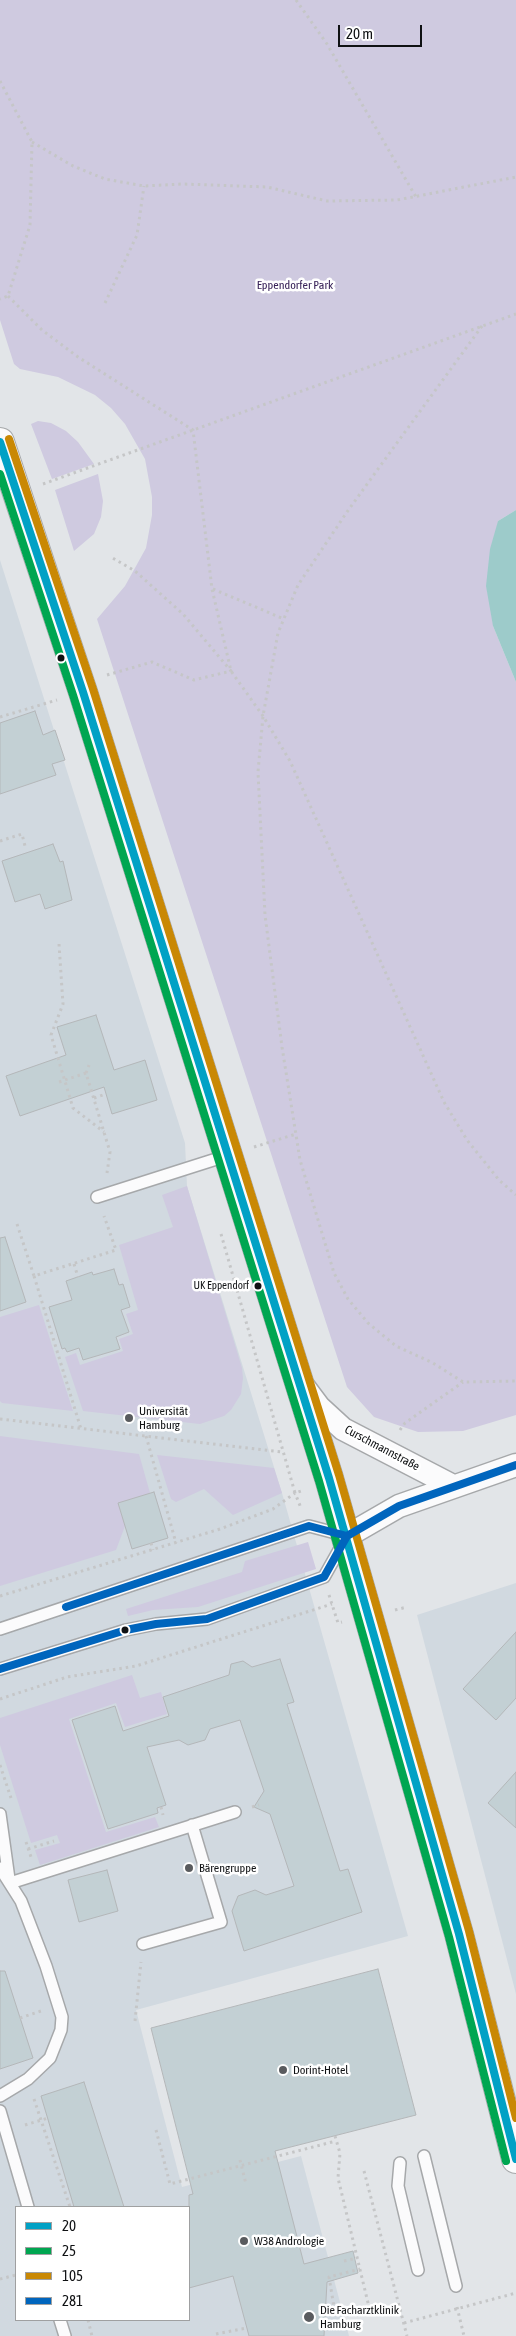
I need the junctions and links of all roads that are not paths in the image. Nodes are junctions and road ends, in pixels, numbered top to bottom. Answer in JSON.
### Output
{"nodes":[{"id":1,"x":0,"y":442,"type":"edge"},
{"id":2,"x":229,"y":1155,"type":"junction"},
{"id":3,"x":97,"y":1197,"type":"road end"},
{"id":4,"x":298,"y":1378,"type":"junction"},
{"id":5,"x":516,"y":1465,"type":"edge"},
{"id":6,"x":453,"y":1486,"type":"junction"},
{"id":7,"x":346,"y":1536,"type":"junction"},
{"id":8,"x":0,"y":1629,"type":"edge"},
{"id":9,"x":0,"y":1669,"type":"edge"},
{"id":10,"x":235,"y":1812,"type":"dead end"},
{"id":11,"x":0,"y":1814,"type":"edge"},
{"id":12,"x":192,"y":1825,"type":"junction"},
{"id":13,"x":0,"y":1868,"type":"edge"},
{"id":14,"x":10,"y":1884,"type":"junction"},
{"id":15,"x":142,"y":1944,"type":"road end"},
{"id":16,"x":0,"y":2096,"type":"edge"},
{"id":17,"x":0,"y":2111,"type":"edge"},
{"id":18,"x":424,"y":2156,"type":"dead end"},
{"id":19,"x":516,"y":2159,"type":"edge"},
{"id":20,"x":400,"y":2163,"type":"dead end"},
{"id":21,"x":28,"y":2206,"type":"edge"},
{"id":22,"x":418,"y":2270,"type":"dead end"},
{"id":23,"x":456,"y":2286,"type":"dead end"},
{"id":24,"x":60,"y":2321,"type":"edge"},
{"id":25,"x":65,"y":2336,"type":"edge"}],
"edges":[{"from":1,"to":2,"type":"street"},
{"from":2,"to":3,"type":"lane"},
{"from":2,"to":4,"type":"street"},
{"from":4,"to":6,"type":"street","name":"Curschmannstraße"},
{"from":4,"to":7,"type":"street"},
{"from":5,"to":6,"type":"street"},
{"from":6,"to":7,"type":"street"},
{"from":7,"to":8,"type":"lane"},
{"from":7,"to":9,"type":"lane"},
{"from":7,"to":19,"type":"street"},
{"from":10,"to":12,"type":"lane"},
{"from":11,"to":14,"type":"lane"},
{"from":12,"to":14,"type":"lane"},
{"from":12,"to":15,"type":"lane"},
{"from":13,"to":14,"type":"lane"},
{"from":14,"to":16,"type":"lane"},
{"from":17,"to":21,"type":"lane"},
{"from":18,"to":23,"type":"lane"},
{"from":20,"to":22,"type":"lane"},
{"from":24,"to":25,"type":"lane"}]}
